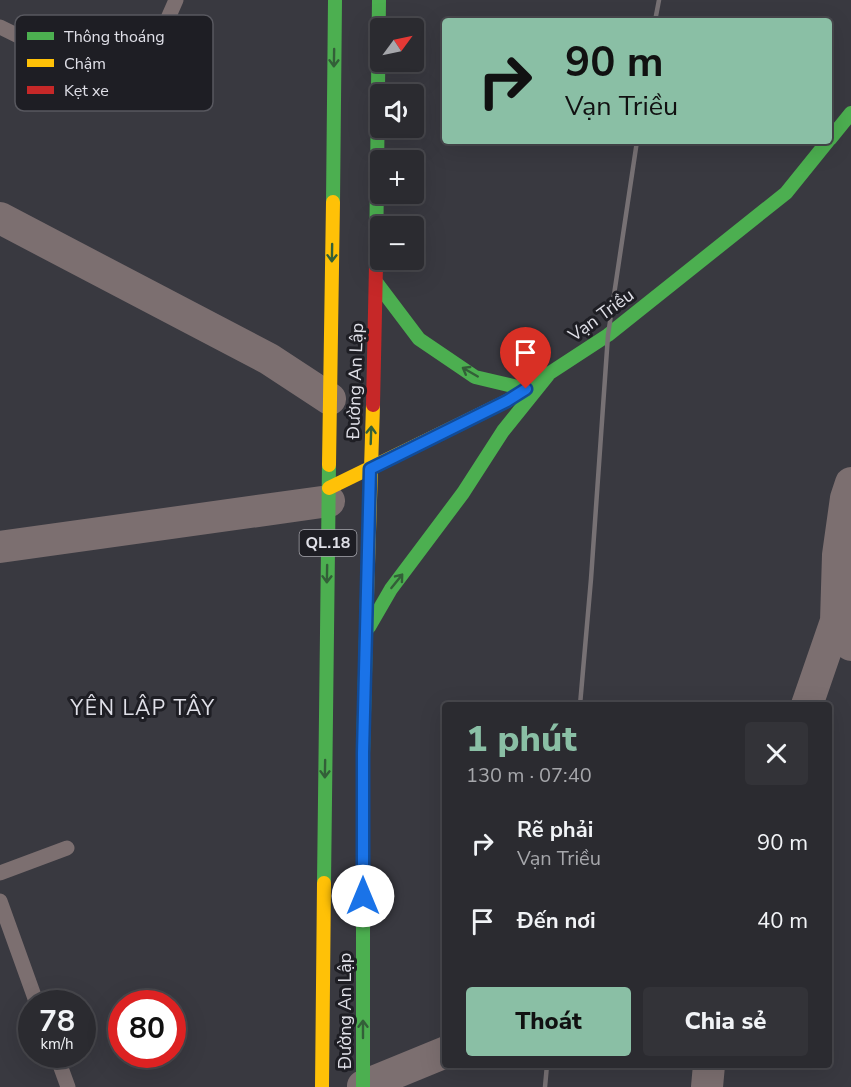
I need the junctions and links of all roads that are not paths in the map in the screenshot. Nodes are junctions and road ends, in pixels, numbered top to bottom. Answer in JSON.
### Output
{"nodes":[{"id":1,"x":176,"y":0,"type":"edge"},
{"id":2,"x":335,"y":0,"type":"edge"},
{"id":3,"x":379,"y":0,"type":"edge"},
{"id":4,"x":169,"y":15,"type":"edge"},
{"id":5,"x":0,"y":27,"type":"edge"},
{"id":6,"x":15,"y":34,"type":"edge"},
{"id":7,"x":851,"y":113,"type":"edge"},
{"id":8,"x":832,"y":136,"type":"edge"},
{"id":9,"x":826,"y":144,"type":"edge"},
{"id":10,"x":0,"y":218,"type":"edge"},
{"id":11,"x":376,"y":282,"type":"junction"},
{"id":12,"x":548,"y":375,"type":"junction"},
{"id":13,"x":526,"y":389,"type":"junction"},
{"id":14,"x":330,"y":399,"type":"junction"},
{"id":15,"x":370,"y":469,"type":"junction"},
{"id":16,"x":851,"y":483,"type":"edge"},
{"id":17,"x":328,"y":494,"type":"junction"},
{"id":18,"x":0,"y":547,"type":"edge"},
{"id":19,"x":366,"y":631,"type":"junction"},
{"id":20,"x":844,"y":633,"type":"edge"},
{"id":21,"x":809,"y":702,"type":"edge"},
{"id":22,"x":67,"y":848,"type":"dead end"},
{"id":23,"x":0,"y":873,"type":"edge"},
{"id":24,"x":0,"y":901,"type":"edge"},
{"id":25,"x":32,"y":990,"type":"edge"},
{"id":26,"x":442,"y":1054,"type":"edge"},
{"id":27,"x":61,"y":1068,"type":"edge"},
{"id":28,"x":709,"y":1068,"type":"edge"},
{"id":29,"x":363,"y":1086,"type":"edge"},
{"id":30,"x":68,"y":1087,"type":"edge"},
{"id":31,"x":322,"y":1087,"type":"edge"},
{"id":32,"x":707,"y":1087,"type":"edge"}],
"edges":[{"from":1,"to":4,"type":"lane"},
{"from":2,"to":14,"type":"main road","name":"Đường An Lập","number":"QL.18","one_way":true},
{"from":3,"to":11,"type":"main road","name":"Đường An Lập","number":"QL.18"},
{"from":5,"to":6,"type":"lane"},
{"from":7,"to":8,"type":"main road","name":"Vạn Triều"},
{"from":9,"to":12,"type":"main road","name":"Vạn Triều"},
{"from":10,"to":14,"type":"street"},
{"from":13,"to":11,"type":"main road","one_way":true},
{"from":15,"to":11,"type":"main road","name":"Đường An Lập","number":"QL.18","one_way":true},
{"from":12,"to":13,"type":"main road","name":"Vạn Triều"},
{"from":19,"to":12,"type":"main road","one_way":true},
{"from":13,"to":15,"type":"main road","name":"Vạn Triều"},
{"from":14,"to":17,"type":"main road","name":"Đường An Lập","number":"QL.18"},
{"from":15,"to":17,"type":"main road","name":"Vạn Triều"},
{"from":15,"to":19,"type":"main road","name":"Đường An Lập","number":"QL.18"},
{"from":16,"to":20,"type":"street"},
{"from":17,"to":18,"type":"street"},
{"from":17,"to":31,"type":"main road","name":"Đường An Lập","number":"QL.18","one_way":true},
{"from":29,"to":19,"type":"main road","name":"Đường An Lập","number":"QL.18","one_way":true},
{"from":20,"to":21,"type":"street"},
{"from":22,"to":23,"type":"lane"},
{"from":24,"to":25,"type":"lane"},
{"from":26,"to":29,"type":"street"},
{"from":27,"to":30,"type":"lane"},
{"from":28,"to":32,"type":"street"}]}
